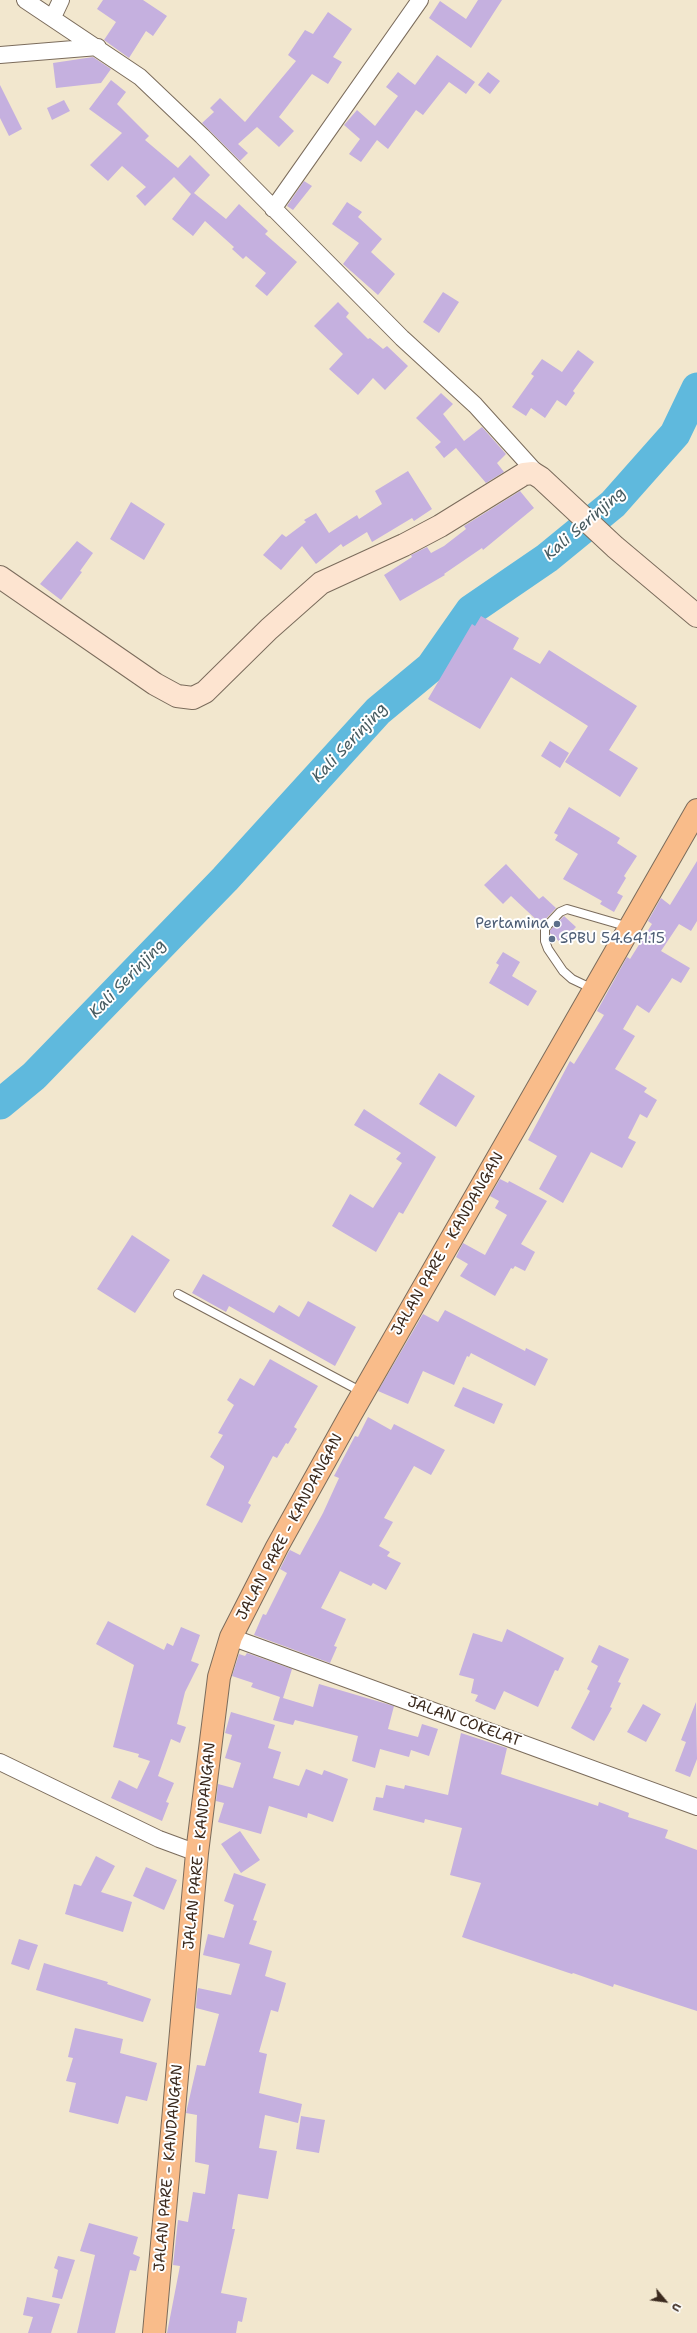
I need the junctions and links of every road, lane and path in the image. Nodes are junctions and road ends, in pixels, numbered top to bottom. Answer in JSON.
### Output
{"nodes":[{"id":1,"x":25,"y":0,"type":"edge"},
{"id":2,"x":61,"y":0,"type":"edge"},
{"id":3,"x":420,"y":0,"type":"edge"},
{"id":4,"x":53,"y":17,"type":"junction"},
{"id":5,"x":98,"y":47,"type":"junction"},
{"id":6,"x":0,"y":55,"type":"edge"},
{"id":7,"x":273,"y":209,"type":"junction"},
{"id":8,"x":541,"y":478,"type":"junction"},
{"id":9,"x":0,"y":577,"type":"edge"},
{"id":10,"x":697,"y":616,"type":"edge"},
{"id":11,"x":697,"y":810,"type":"edge"},
{"id":12,"x":629,"y":928,"type":"junction"},
{"id":13,"x":594,"y":990,"type":"junction"},
{"id":14,"x":178,"y":1294,"type":"dead end"},
{"id":15,"x":362,"y":1393,"type":"junction"},
{"id":16,"x":231,"y":1637,"type":"junction"},
{"id":17,"x":0,"y":1762,"type":"edge"},
{"id":18,"x":697,"y":1807,"type":"edge"},
{"id":19,"x":197,"y":1853,"type":"junction"},
{"id":20,"x":154,"y":2333,"type":"edge"}],
"edges":[{"from":1,"to":4,"type":"street"},
{"from":2,"to":4,"type":"street"},
{"from":3,"to":7,"type":"street"},
{"from":4,"to":5,"type":"street"},
{"from":5,"to":6,"type":"street"},
{"from":5,"to":7,"type":"street"},
{"from":7,"to":8,"type":"street"},
{"from":8,"to":9,"type":"street"},
{"from":8,"to":10,"type":"street"},
{"from":11,"to":12,"type":"main road","name":"JALAN PARE - KANDANGAN"},
{"from":12,"to":13,"type":"main road","name":"JALAN PARE - KANDANGAN"},
{"from":12,"to":13,"type":"lane"},
{"from":13,"to":15,"type":"main road","name":"JALAN PARE - KANDANGAN"},
{"from":14,"to":15,"type":"lane"},
{"from":15,"to":16,"type":"main road","name":"JALAN PARE - KANDANGAN"},
{"from":16,"to":18,"type":"street","name":"JALAN COKELAT"},
{"from":16,"to":19,"type":"main road","name":"JALAN PARE - KANDANGAN"},
{"from":17,"to":19,"type":"street"},
{"from":19,"to":20,"type":"main road","name":"JALAN PARE - KANDANGAN"}]}
